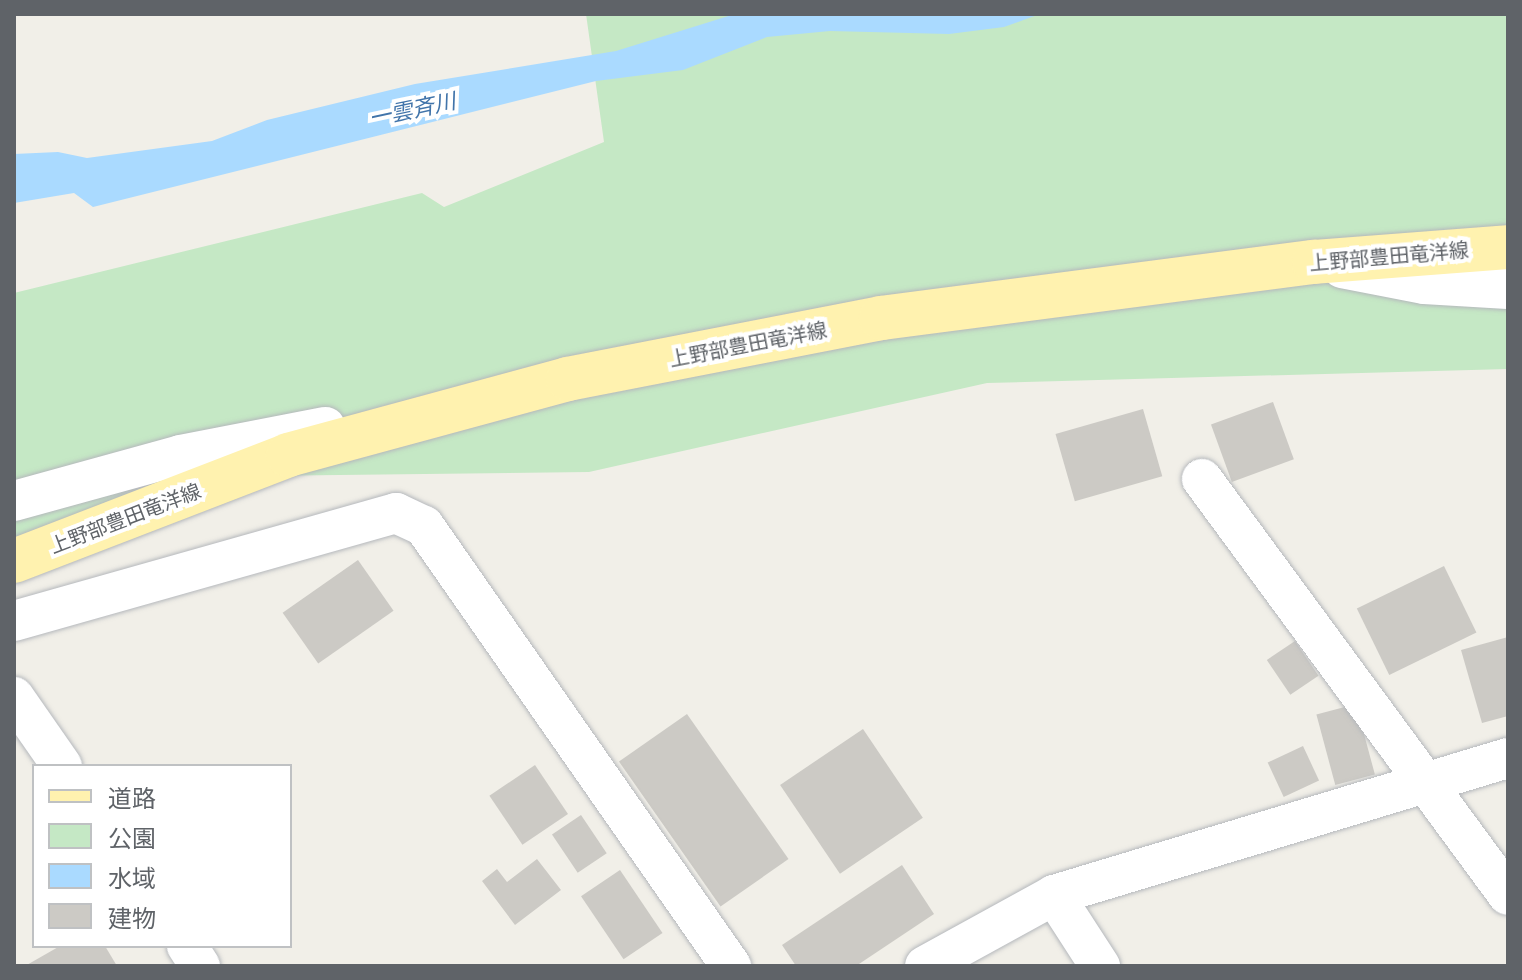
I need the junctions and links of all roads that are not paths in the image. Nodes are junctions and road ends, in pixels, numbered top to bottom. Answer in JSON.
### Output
{"nodes":[{"id":1,"x":1508,"y":247,"type":"edge"},
{"id":2,"x":1314,"y":262,"type":"junction"},
{"id":3,"x":1508,"y":289,"type":"edge"},
{"id":4,"x":568,"y":379,"type":"junction"},
{"id":5,"x":1202,"y":479,"type":"dead end"},
{"id":6,"x":14,"y":501,"type":"edge"},
{"id":7,"x":14,"y":561,"type":"edge"},
{"id":8,"x":14,"y":621,"type":"edge"},
{"id":9,"x":14,"y":697,"type":"edge"},
{"id":10,"x":1508,"y":758,"type":"edge"},
{"id":11,"x":61,"y":764,"type":"edge"},
{"id":12,"x":1429,"y":783,"type":"junction"},
{"id":13,"x":1054,"y":895,"type":"junction"},
{"id":14,"x":1508,"y":895,"type":"edge"},
{"id":15,"x":188,"y":948,"type":"edge"},
{"id":16,"x":200,"y":966,"type":"edge"},
{"id":17,"x":731,"y":966,"type":"edge"},
{"id":18,"x":925,"y":966,"type":"edge"},
{"id":19,"x":1100,"y":966,"type":"edge"}],
"edges":[{"from":1,"to":2,"type":"main road","name":"上野部豊田竜洋線"},
{"from":2,"to":3,"type":"street"},
{"from":2,"to":4,"type":"main road","name":"上野部豊田竜洋線"},
{"from":4,"to":6,"type":"street"},
{"from":4,"to":7,"type":"main road","name":"上野部豊田竜洋線"},
{"from":5,"to":12,"type":"street"},
{"from":8,"to":17,"type":"street"},
{"from":9,"to":11,"type":"street"},
{"from":10,"to":12,"type":"street"},
{"from":12,"to":13,"type":"street"},
{"from":12,"to":14,"type":"street"},
{"from":13,"to":18,"type":"street"},
{"from":13,"to":19,"type":"street"},
{"from":15,"to":16,"type":"street"}]}
